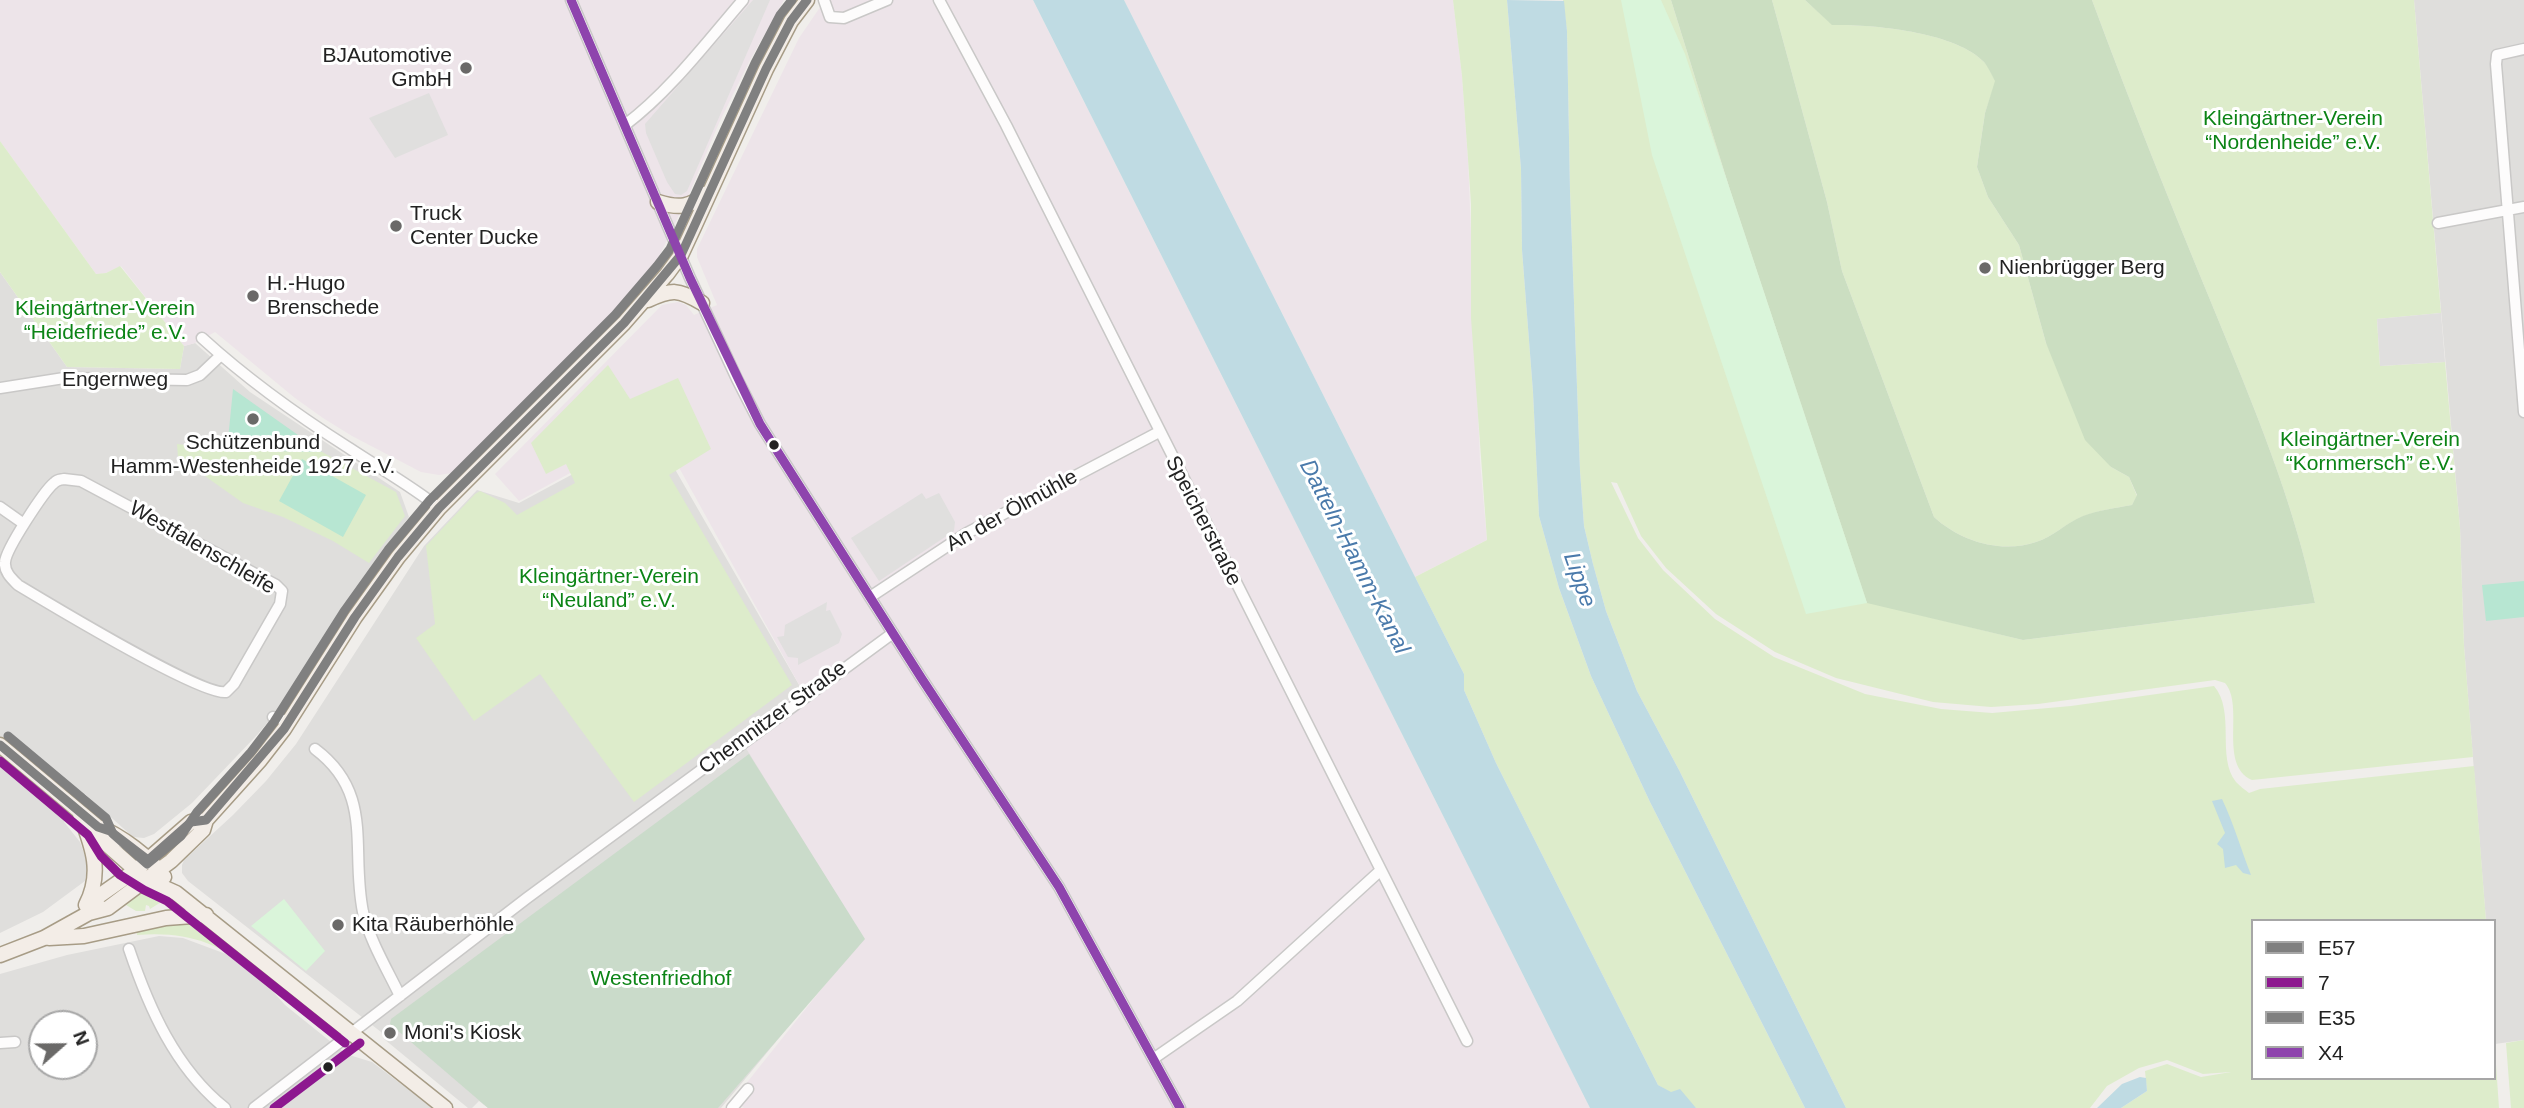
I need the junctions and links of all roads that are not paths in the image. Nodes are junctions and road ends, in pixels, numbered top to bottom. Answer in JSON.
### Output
{"nodes":[{"id":1,"x":571,"y":0,"type":"edge"},
{"id":2,"x":743,"y":0,"type":"edge"},
{"id":3,"x":824,"y":0,"type":"edge"},
{"id":4,"x":887,"y":0,"type":"edge"},
{"id":5,"x":939,"y":0,"type":"edge"},
{"id":6,"x":806,"y":1,"type":"edge"},
{"id":7,"x":2524,"y":49,"type":"edge"},
{"id":8,"x":625,"y":125,"type":"junction"},
{"id":9,"x":711,"y":190,"type":"junction"},
{"id":10,"x":659,"y":201,"type":"junction"},
{"id":11,"x":2524,"y":207,"type":"edge"},
{"id":12,"x":2507,"y":211,"type":"junction"},
{"id":13,"x":2438,"y":223,"type":"dead end"},
{"id":14,"x":681,"y":255,"type":"junction"},
{"id":15,"x":643,"y":302,"type":"junction"},
{"id":16,"x":702,"y":303,"type":"junction"},
{"id":17,"x":202,"y":338,"type":"dead end"},
{"id":18,"x":221,"y":355,"type":"junction"},
{"id":19,"x":0,"y":388,"type":"edge"},
{"id":20,"x":2524,"y":412,"type":"edge"},
{"id":21,"x":1159,"y":432,"type":"junction"},
{"id":22,"x":0,"y":508,"type":"edge"},
{"id":23,"x":439,"y":508,"type":"junction"},
{"id":24,"x":24,"y":524,"type":"junction"},
{"id":25,"x":870,"y":597,"type":"junction"},
{"id":26,"x":893,"y":633,"type":"junction"},
{"id":27,"x":273,"y":717,"type":"dead end"},
{"id":28,"x":289,"y":721,"type":"junction"},
{"id":29,"x":0,"y":746,"type":"edge"},
{"id":30,"x":315,"y":749,"type":"dead end"},
{"id":31,"x":80,"y":813,"type":"junction"},
{"id":32,"x":98,"y":827,"type":"junction"},
{"id":33,"x":153,"y":865,"type":"junction"},
{"id":34,"x":1381,"y":870,"type":"junction"},
{"id":35,"x":142,"y":875,"type":"junction"},
{"id":36,"x":173,"y":890,"type":"junction"},
{"id":37,"x":206,"y":915,"type":"junction"},
{"id":38,"x":84,"y":916,"type":"junction"},
{"id":39,"x":44,"y":938,"type":"junction"},
{"id":40,"x":129,"y":949,"type":"dead end"},
{"id":41,"x":1,"y":954,"type":"edge"},
{"id":42,"x":400,"y":996,"type":"junction"},
{"id":43,"x":354,"y":1033,"type":"junction"},
{"id":44,"x":1467,"y":1041,"type":"dead end"},
{"id":45,"x":15,"y":1042,"type":"dead end"},
{"id":46,"x":0,"y":1043,"type":"edge"},
{"id":47,"x":1153,"y":1059,"type":"junction"},
{"id":48,"x":748,"y":1089,"type":"dead end"},
{"id":49,"x":225,"y":1108,"type":"edge"},
{"id":50,"x":254,"y":1108,"type":"edge"},
{"id":51,"x":445,"y":1108,"type":"edge"},
{"id":52,"x":732,"y":1108,"type":"edge"},
{"id":53,"x":1180,"y":1108,"type":"edge"}],
"edges":[{"from":1,"to":8,"type":"street"},
{"from":2,"to":8,"type":"street"},
{"from":3,"to":4,"type":"street"},
{"from":5,"to":21,"type":"street","name":"Speicherstraße"},
{"from":6,"to":9,"type":"main road"},
{"from":7,"to":12,"type":"street"},
{"from":8,"to":10,"type":"street"},
{"from":9,"to":10,"type":"main road"},
{"from":9,"to":14,"type":"main road"},
{"from":10,"to":14,"type":"street"},
{"from":11,"to":12,"type":"street"},
{"from":12,"to":13,"type":"street"},
{"from":12,"to":20,"type":"street"},
{"from":14,"to":15,"type":"main road"},
{"from":14,"to":16,"type":"street"},
{"from":15,"to":16,"type":"main road"},
{"from":15,"to":23,"type":"main road"},
{"from":16,"to":25,"type":"street"},
{"from":17,"to":18,"type":"street"},
{"from":18,"to":19,"type":"street","name":"Engernweg"},
{"from":18,"to":23,"type":"street"},
{"from":21,"to":25,"type":"street","name":"An der Ölmühle"},
{"from":21,"to":34,"type":"street","name":"Speicherstraße"},
{"from":22,"to":24,"type":"street"},
{"from":23,"to":28,"type":"main road"},
{"from":24,"to":24,"type":"street","name":"Westfalenschleife"},
{"from":25,"to":26,"type":"street"},
{"from":26,"to":42,"type":"street","name":"Chemnitzer Straße"},
{"from":26,"to":47,"type":"street"},
{"from":27,"to":28,"type":"street"},
{"from":28,"to":33,"type":"main road"},
{"from":29,"to":31,"type":"main road"},
{"from":30,"to":42,"type":"street"},
{"from":31,"to":32,"type":"main road"},
{"from":31,"to":38,"type":"main road"},
{"from":32,"to":33,"type":"main road"},
{"from":32,"to":35,"type":"main road"},
{"from":33,"to":35,"type":"main road"},
{"from":33,"to":36,"type":"main road"},
{"from":34,"to":44,"type":"street","name":"Speicherstraße"},
{"from":34,"to":47,"type":"street"},
{"from":35,"to":36,"type":"main road"},
{"from":35,"to":38,"type":"main road"},
{"from":36,"to":37,"type":"main road"},
{"from":37,"to":39,"type":"main road"},
{"from":37,"to":43,"type":"main road"},
{"from":38,"to":39,"type":"main road"},
{"from":39,"to":41,"type":"main road"},
{"from":40,"to":49,"type":"street"},
{"from":42,"to":43,"type":"street","name":"Chemnitzer Straße"},
{"from":43,"to":50,"type":"street","name":"Chemnitzer Straße"},
{"from":43,"to":51,"type":"main road"},
{"from":45,"to":46,"type":"street"},
{"from":47,"to":53,"type":"street"},
{"from":48,"to":52,"type":"street"}]}
